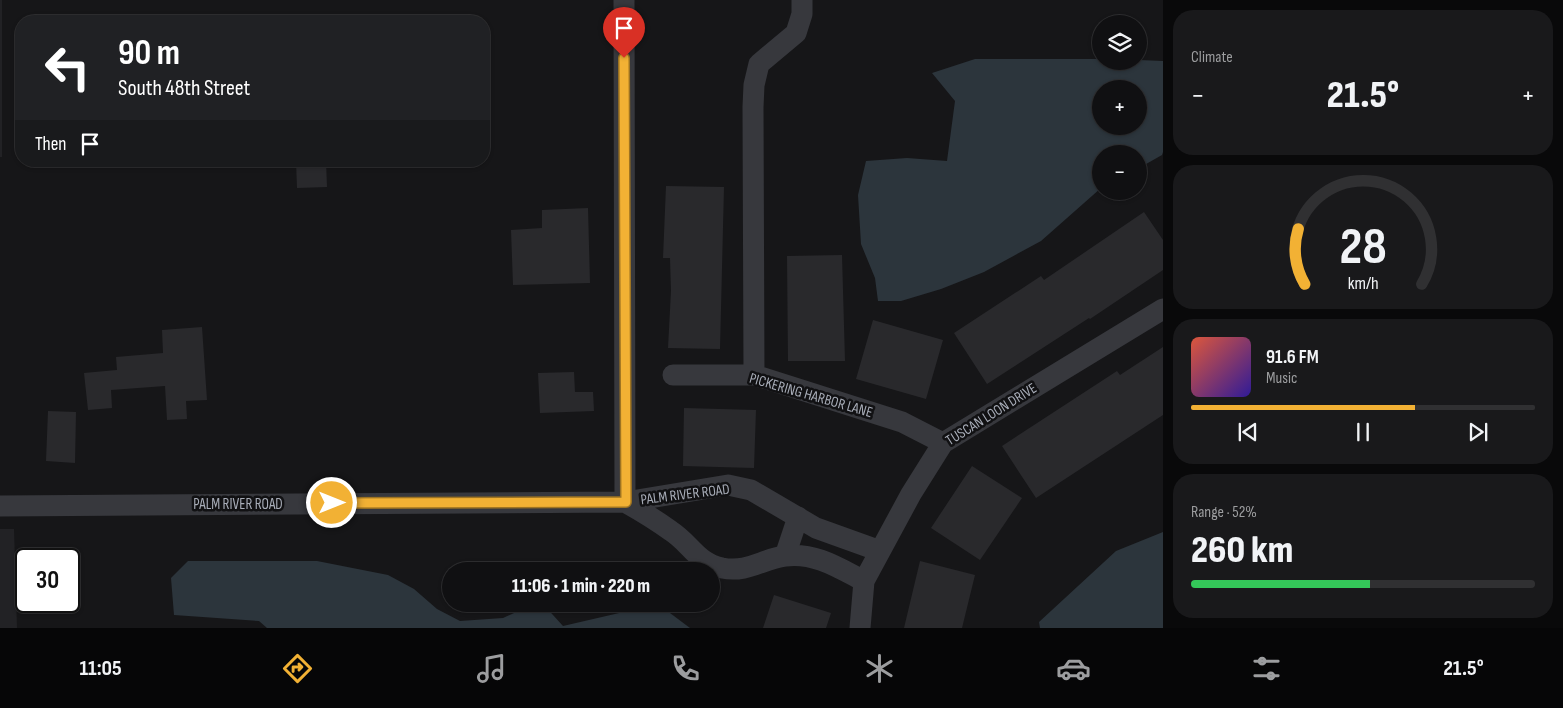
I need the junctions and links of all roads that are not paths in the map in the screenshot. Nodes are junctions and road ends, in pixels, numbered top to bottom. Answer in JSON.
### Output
{"nodes":[{"id":1,"x":624,"y":0,"type":"edge"},
{"id":2,"x":802,"y":0,"type":"edge"},
{"id":3,"x":1163,"y":309,"type":"edge"},
{"id":4,"x":673,"y":375,"type":"dead end"},
{"id":5,"x":754,"y":375,"type":"junction"},
{"id":6,"x":943,"y":443,"type":"junction"},
{"id":7,"x":626,"y":502,"type":"junction"},
{"id":8,"x":0,"y":506,"type":"edge"},
{"id":9,"x":798,"y":517,"type":"junction"},
{"id":10,"x":880,"y":551,"type":"junction"},
{"id":11,"x":785,"y":556,"type":"junction"},
{"id":12,"x":864,"y":581,"type":"junction"},
{"id":13,"x":860,"y":628,"type":"edge"}],
"edges":[{"from":1,"to":7,"type":"street"},
{"from":2,"to":5,"type":"street"},
{"from":3,"to":6,"type":"street","name":"TUSCAN LOON DRIVE"},
{"from":4,"to":5,"type":"street","name":"PICKERING HARBOR LANE"},
{"from":5,"to":6,"type":"street","name":"PICKERING HARBOR LANE"},
{"from":6,"to":10,"type":"street","name":"TUSCAN LOON DRIVE"},
{"from":7,"to":8,"type":"street","name":"PALM RIVER ROAD"},
{"from":7,"to":9,"type":"street","name":"PALM RIVER ROAD"},
{"from":7,"to":11,"type":"street","name":"PALM RIVER ROAD"},
{"from":9,"to":10,"type":"street","name":"PALM RIVER ROAD"},
{"from":9,"to":11,"type":"street"},
{"from":10,"to":12,"type":"street","name":"TUSCAN LOON DRIVE"},
{"from":11,"to":12,"type":"street","name":"PALM RIVER ROAD"},
{"from":12,"to":13,"type":"street","name":"TUSCAN LOON DRIVE"}]}
